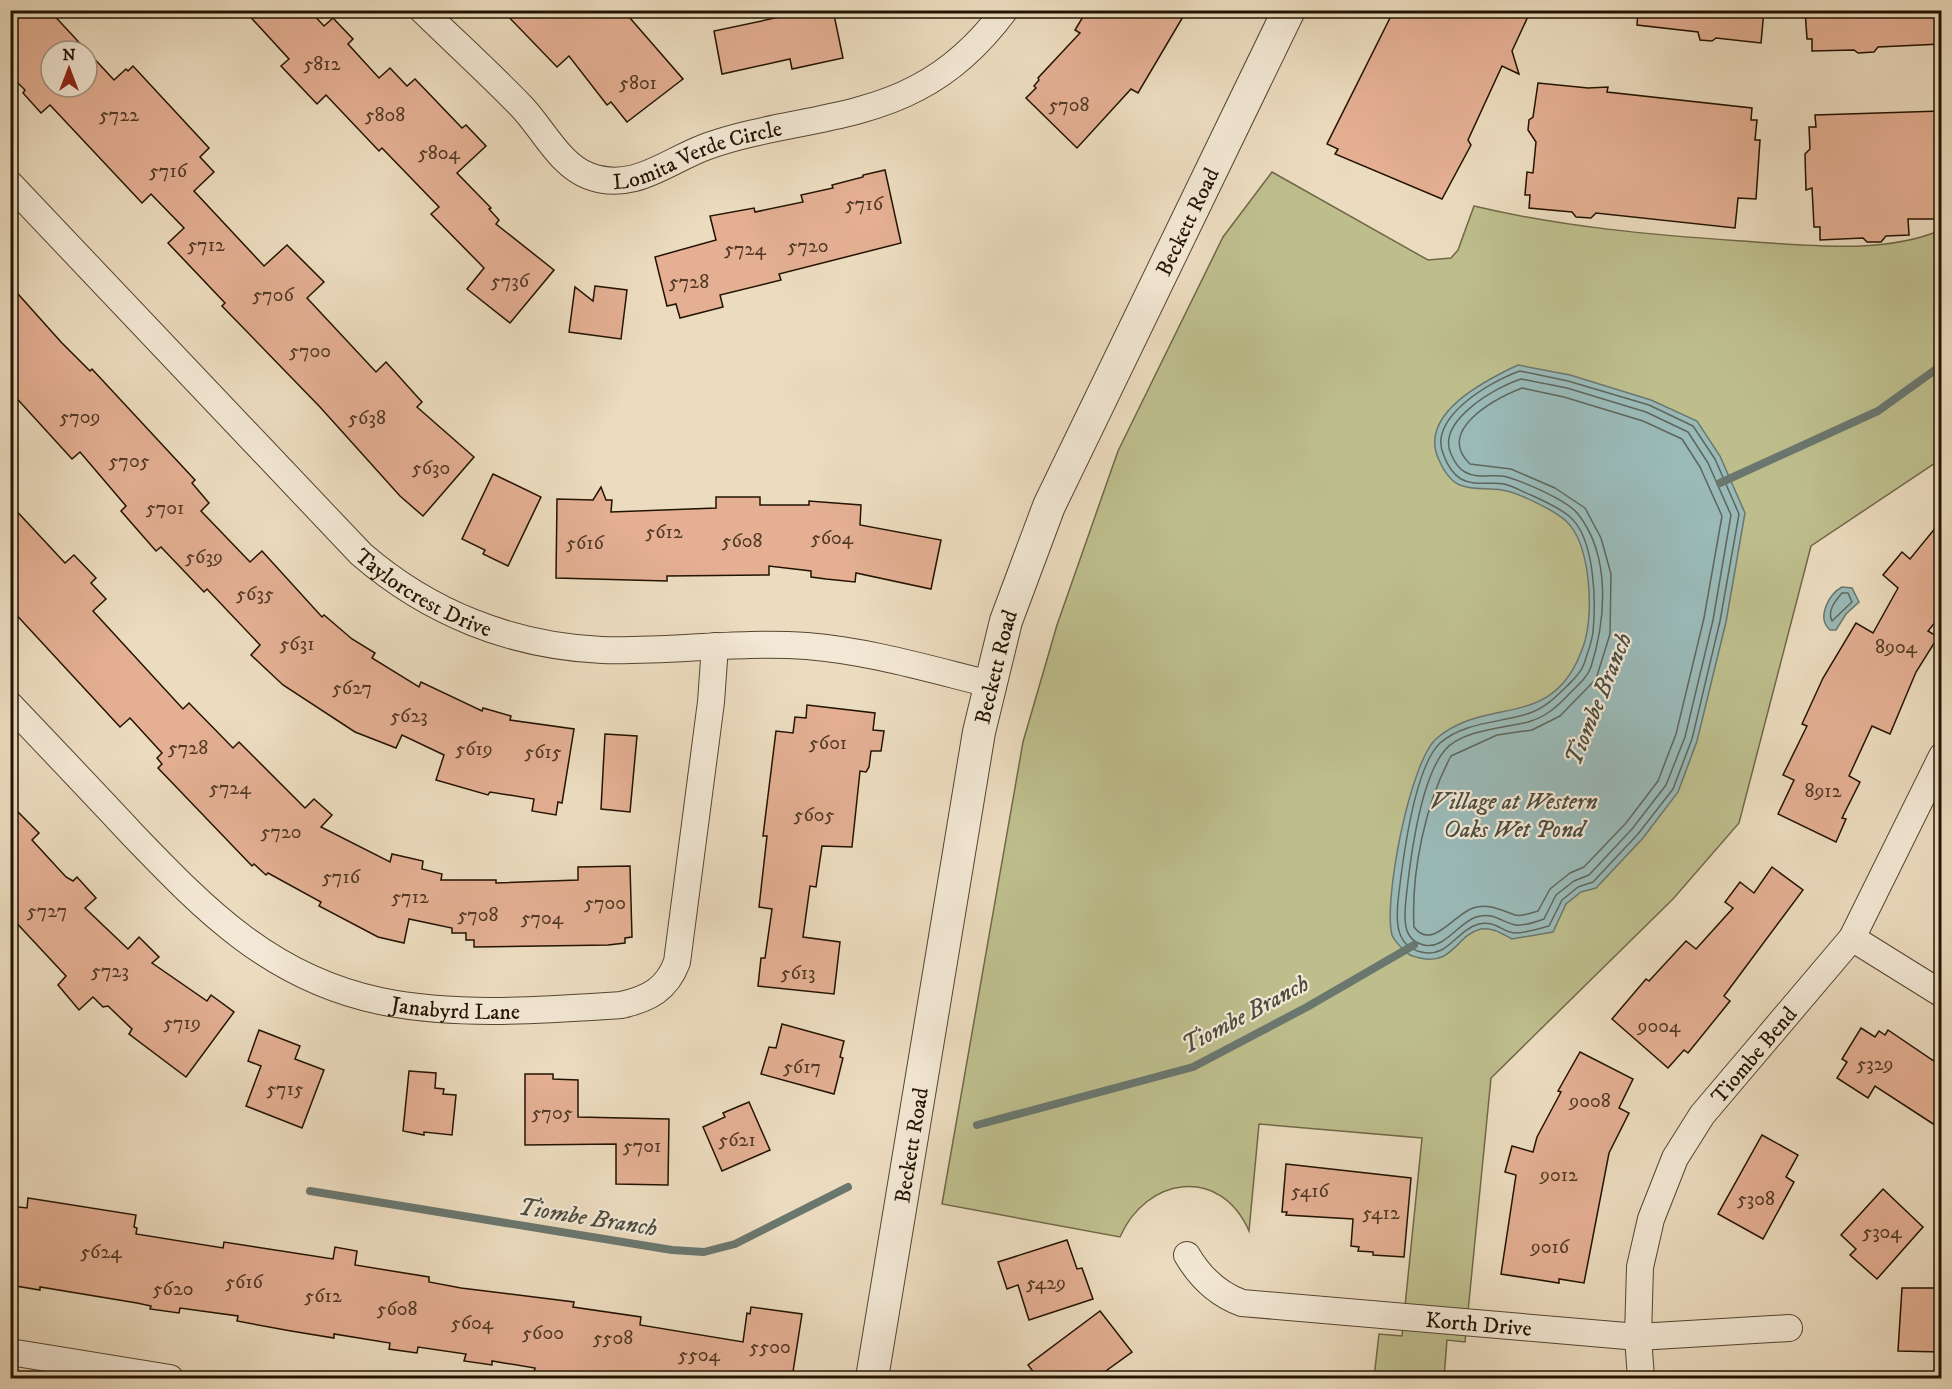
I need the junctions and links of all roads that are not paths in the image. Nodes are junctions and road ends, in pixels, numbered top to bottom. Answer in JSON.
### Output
{"nodes":[{"id":1,"x":422,"y":10,"type":"edge"},
{"id":2,"x":1005,"y":10,"type":"edge"},
{"id":3,"x":1289,"y":10,"type":"edge"},
{"id":4,"x":10,"y":184,"type":"edge"},
{"id":5,"x":715,"y":646,"type":"junction"},
{"id":6,"x":990,"y":684,"type":"junction"},
{"id":7,"x":10,"y":705,"type":"edge"},
{"id":8,"x":1941,"y":756,"type":"edge"},
{"id":9,"x":1852,"y":938,"type":"junction"},
{"id":10,"x":1941,"y":994,"type":"edge"},
{"id":11,"x":1187,"y":1254,"type":"dead end"},
{"id":12,"x":1789,"y":1328,"type":"dead end"},
{"id":13,"x":1638,"y":1337,"type":"junction"},
{"id":14,"x":10,"y":1352,"type":"edge"},
{"id":15,"x":170,"y":1378,"type":"edge"},
{"id":16,"x":872,"y":1378,"type":"edge"},
{"id":17,"x":1641,"y":1378,"type":"edge"}],
"edges":[{"from":1,"to":2,"type":"street","name":"Lomita Verde Circle"},
{"from":3,"to":6,"type":"street","name":"Beckett Road"},
{"from":4,"to":5,"type":"street","name":"Taylorcrest Drive"},
{"from":5,"to":6,"type":"street","name":"Taylorcrest Drive"},
{"from":5,"to":7,"type":"street","name":"Janabyrd Lane"},
{"from":6,"to":16,"type":"street","name":"Beckett Road"},
{"from":8,"to":9,"type":"street","name":"Tiombe Bend"},
{"from":9,"to":10,"type":"street"},
{"from":9,"to":13,"type":"street","name":"Tiombe Bend"},
{"from":11,"to":13,"type":"street","name":"Korth Drive"},
{"from":12,"to":13,"type":"street","name":"Korth Drive"},
{"from":13,"to":17,"type":"street","name":"Tiombe Bend"},
{"from":14,"to":15,"type":"street"}]}
